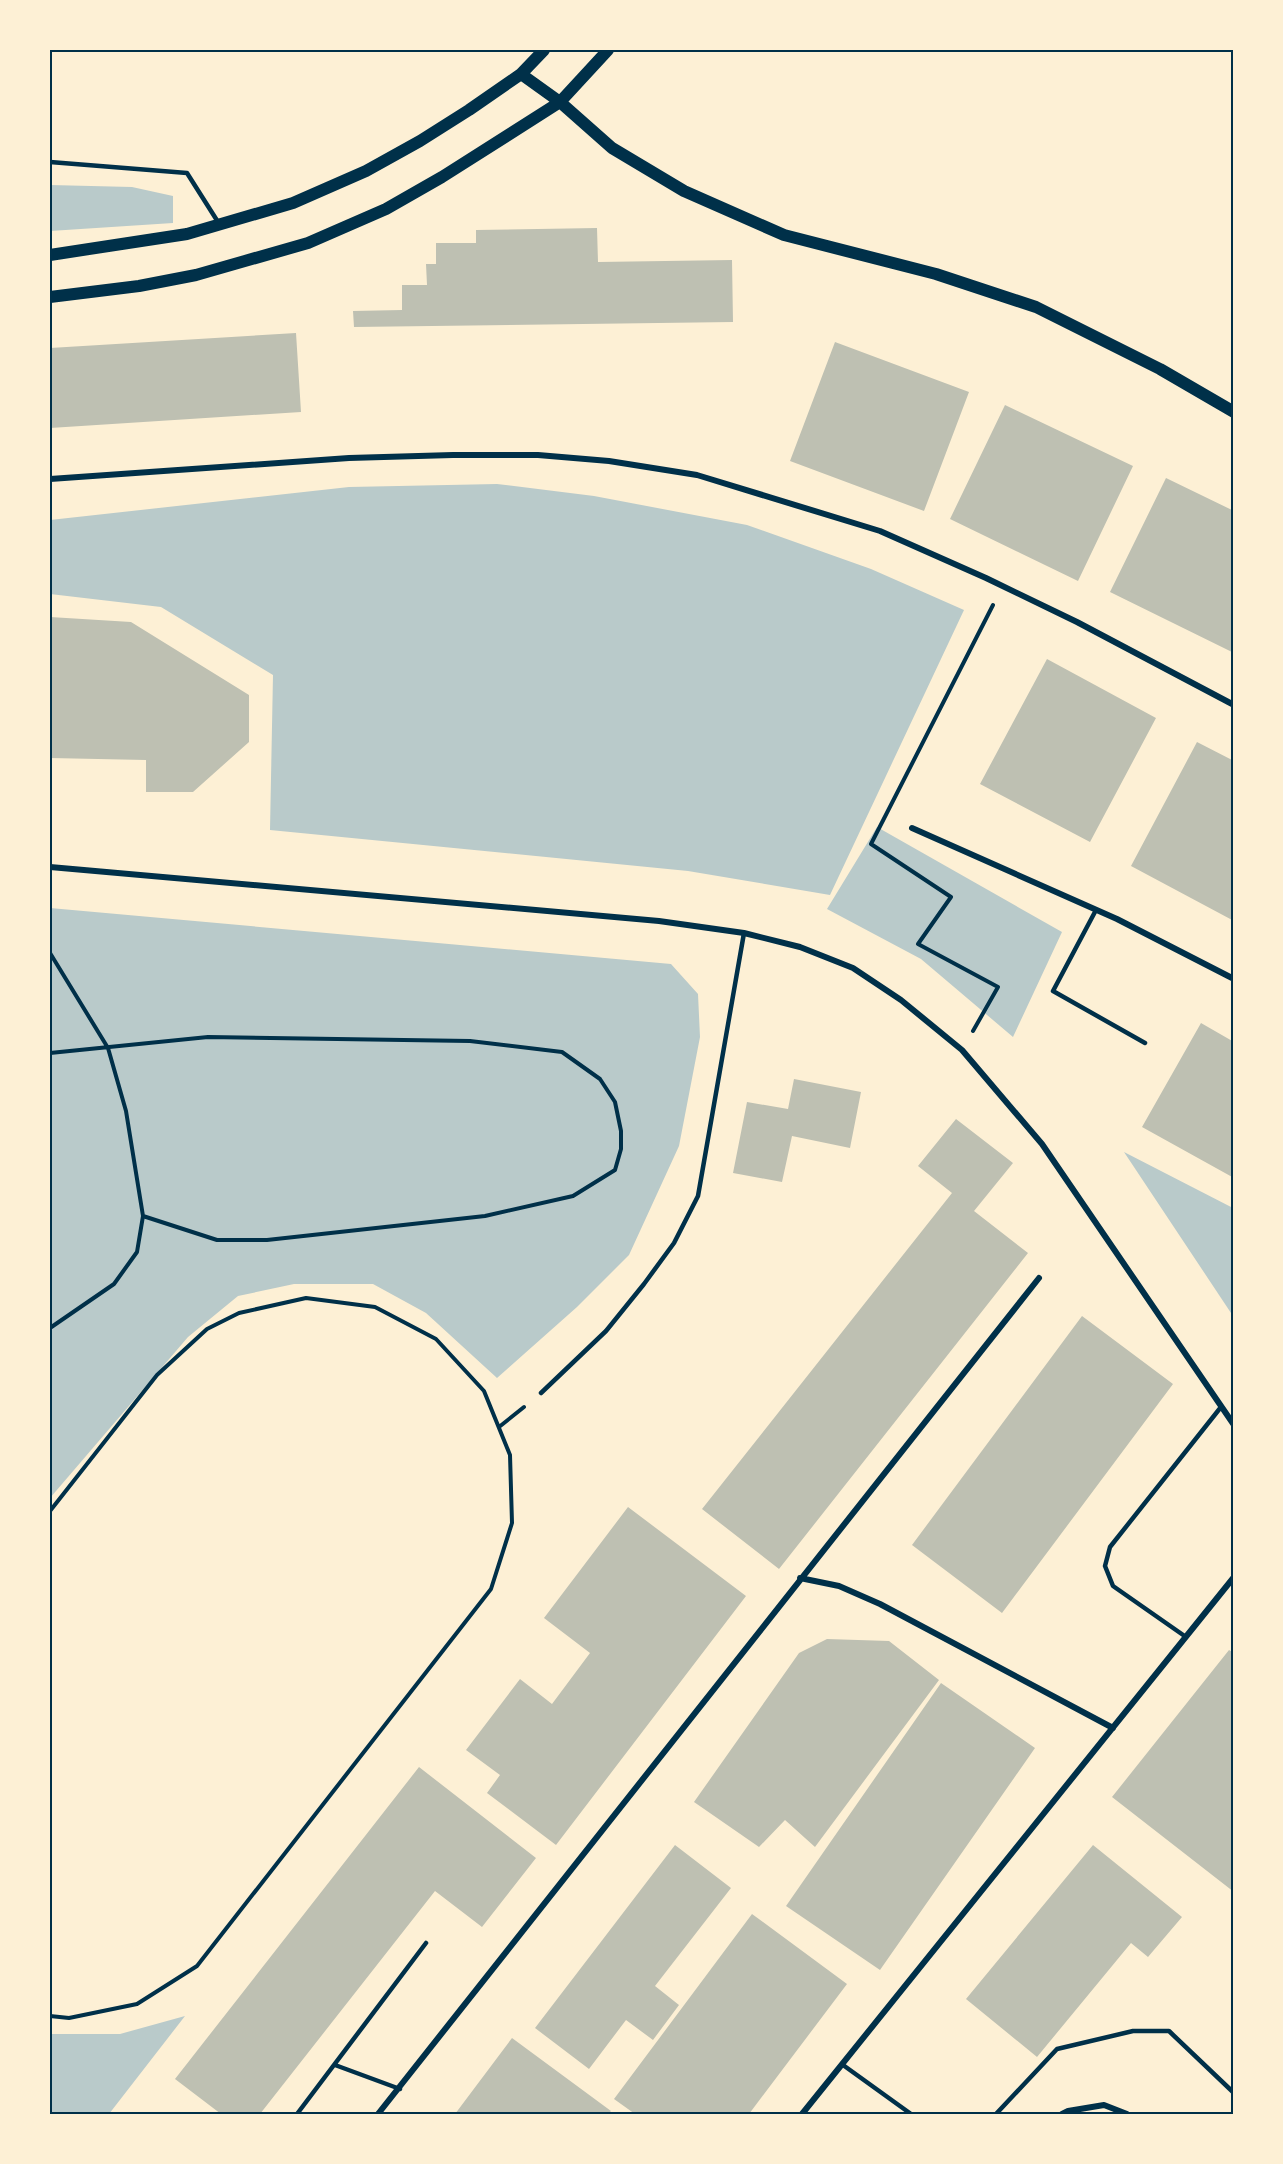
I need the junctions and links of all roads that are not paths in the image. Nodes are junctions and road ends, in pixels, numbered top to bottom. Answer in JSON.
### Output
{"nodes":[{"id":1,"x":544,"y":50,"type":"edge"},
{"id":2,"x":608,"y":50,"type":"edge"},
{"id":3,"x":521,"y":74,"type":"junction"},
{"id":4,"x":560,"y":102,"type":"junction"},
{"id":5,"x":50,"y":162,"type":"edge"},
{"id":6,"x":219,"y":225,"type":"junction"},
{"id":7,"x":50,"y":255,"type":"edge"},
{"id":8,"x":50,"y":297,"type":"edge"},
{"id":9,"x":1233,"y":412,"type":"edge"},
{"id":10,"x":50,"y":479,"type":"edge"},
{"id":11,"x":1233,"y":705,"type":"edge"},
{"id":12,"x":912,"y":828,"type":"dead end"},
{"id":13,"x":50,"y":867,"type":"edge"},
{"id":14,"x":1096,"y":910,"type":"junction"},
{"id":15,"x":744,"y":933,"type":"junction"},
{"id":16,"x":1233,"y":979,"type":"edge"},
{"id":17,"x":1145,"y":1043,"type":"dead end"},
{"id":18,"x":1039,"y":1278,"type":"dead end"},
{"id":19,"x":541,"y":1393,"type":"road end"},
{"id":20,"x":1221,"y":1407,"type":"junction"},
{"id":21,"x":1233,"y":1425,"type":"edge"},
{"id":22,"x":1233,"y":1577,"type":"edge"},
{"id":23,"x":800,"y":1578,"type":"junction"},
{"id":24,"x":1186,"y":1637,"type":"junction"},
{"id":25,"x":1113,"y":1728,"type":"junction"},
{"id":26,"x":426,"y":1943,"type":"dead end"},
{"id":27,"x":334,"y":2064,"type":"junction"},
{"id":28,"x":843,"y":2064,"type":"junction"},
{"id":29,"x":400,"y":2089,"type":"junction"},
{"id":30,"x":1233,"y":2093,"type":"edge"},
{"id":31,"x":297,"y":2115,"type":"edge"},
{"id":32,"x":378,"y":2115,"type":"edge"},
{"id":33,"x":802,"y":2115,"type":"edge"},
{"id":34,"x":911,"y":2115,"type":"edge"},
{"id":35,"x":996,"y":2115,"type":"edge"},
{"id":36,"x":1062,"y":2115,"type":"edge"},
{"id":37,"x":1127,"y":2115,"type":"edge"}],
"edges":[{"from":1,"to":3,"type":"main road"},
{"from":2,"to":4,"type":"main road"},
{"from":3,"to":4,"type":"main road"},
{"from":3,"to":6,"type":"main road"},
{"from":4,"to":8,"type":"main road"},
{"from":4,"to":9,"type":"main road"},
{"from":5,"to":6,"type":"lane"},
{"from":6,"to":7,"type":"main road"},
{"from":10,"to":11,"type":"street"},
{"from":12,"to":14,"type":"street"},
{"from":13,"to":15,"type":"street"},
{"from":14,"to":16,"type":"street"},
{"from":14,"to":17,"type":"lane"},
{"from":15,"to":19,"type":"lane"},
{"from":15,"to":20,"type":"street"},
{"from":18,"to":23,"type":"street"},
{"from":20,"to":21,"type":"street"},
{"from":20,"to":24,"type":"lane"},
{"from":22,"to":24,"type":"street"},
{"from":23,"to":25,"type":"street"},
{"from":23,"to":29,"type":"street"},
{"from":24,"to":25,"type":"street"},
{"from":25,"to":28,"type":"street"},
{"from":26,"to":27,"type":"lane"},
{"from":27,"to":29,"type":"lane"},
{"from":27,"to":31,"type":"lane"},
{"from":28,"to":33,"type":"street"},
{"from":28,"to":34,"type":"lane"},
{"from":29,"to":32,"type":"street"},
{"from":30,"to":35,"type":"lane"},
{"from":36,"to":37,"type":"street"}]}
